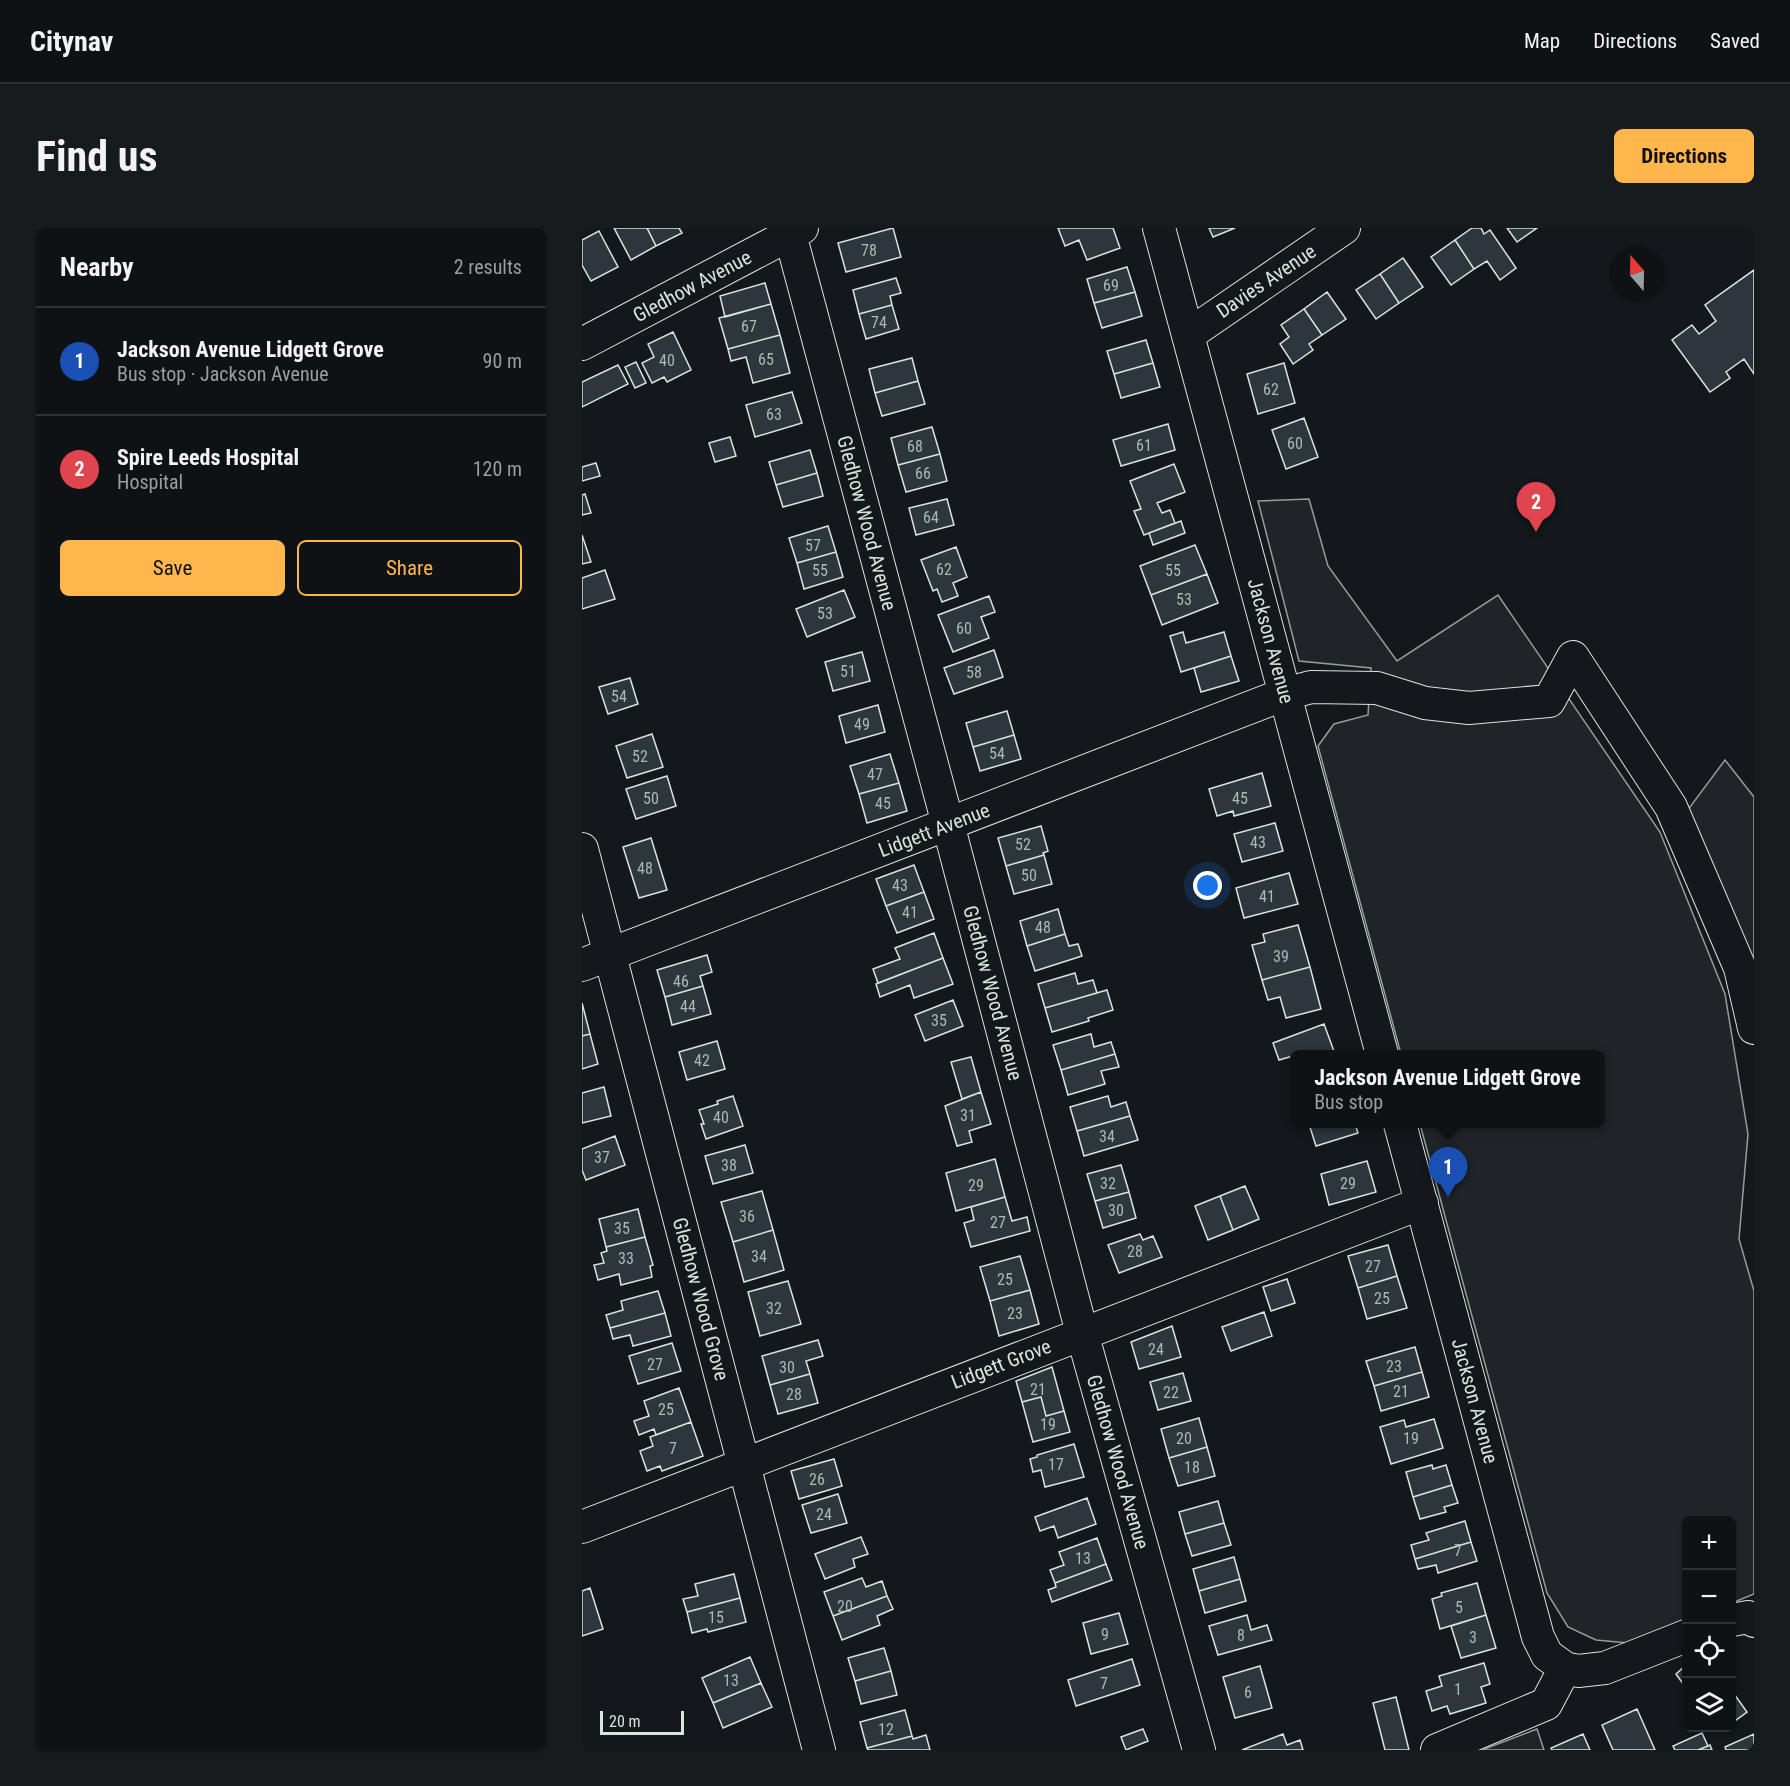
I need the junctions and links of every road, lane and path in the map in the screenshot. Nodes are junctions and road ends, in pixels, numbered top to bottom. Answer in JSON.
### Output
{"nodes":[{"id":1,"x":1159,"y":228,"type":"edge"},
{"id":2,"x":1344,"y":228,"type":"edge"},
{"id":3,"x":796,"y":231,"type":"edge"},
{"id":4,"x":585,"y":335,"type":"edge"},
{"id":5,"x":1188,"y":335,"type":"junction"},
{"id":6,"x":1285,"y":694,"type":"junction"},
{"id":7,"x":948,"y":824,"type":"junction"},
{"id":8,"x":582,"y":849,"type":"edge"},
{"id":9,"x":611,"y":954,"type":"junction"},
{"id":10,"x":582,"y":965,"type":"edge"},
{"id":11,"x":1754,"y":1028,"type":"edge"},
{"id":12,"x":1381,"y":1050,"type":"edge"},
{"id":13,"x":1401,"y":1128,"type":"edge"},
{"id":14,"x":1422,"y":1203,"type":"junction"},
{"id":15,"x":1082,"y":1333,"type":"junction"},
{"id":16,"x":743,"y":1463,"type":"junction"},
{"id":17,"x":582,"y":1527,"type":"edge"},
{"id":18,"x":1682,"y":1638,"type":"edge"},
{"id":19,"x":1565,"y":1668,"type":"junction"},
{"id":20,"x":819,"y":1750,"type":"edge"},
{"id":21,"x":1199,"y":1750,"type":"edge"},
{"id":22,"x":1437,"y":1750,"type":"edge"}],
"edges":[{"from":1,"to":5,"type":"street","name":"Jackson Avenue"},
{"from":2,"to":5,"type":"street","name":"Davies Avenue"},
{"from":3,"to":4,"type":"street","name":"Gledhow Avenue"},
{"from":3,"to":7,"type":"street","name":"Gledhow Wood Avenue"},
{"from":5,"to":6,"type":"street","name":"Jackson Avenue"},
{"from":6,"to":7,"type":"street","name":"Lidgett Avenue"},
{"from":6,"to":11,"type":"street","name":"Lidgett Avenue"},
{"from":6,"to":12,"type":"street","name":"Jackson Avenue"},
{"from":7,"to":9,"type":"street","name":"Lidgett Avenue"},
{"from":7,"to":15,"type":"street","name":"Gledhow Wood Avenue"},
{"from":8,"to":9,"type":"street","name":"Gledhow Wood Grove"},
{"from":9,"to":10,"type":"street","name":"Lidgett Avenue"},
{"from":9,"to":16,"type":"street","name":"Gledhow Wood Grove"},
{"from":13,"to":14,"type":"street","name":"Jackson Avenue"},
{"from":14,"to":15,"type":"street","name":"Lidgett Grove"},
{"from":14,"to":19,"type":"street","name":"Jackson Avenue"},
{"from":15,"to":16,"type":"street","name":"Lidgett Grove"},
{"from":15,"to":21,"type":"street","name":"Gledhow Wood Avenue"},
{"from":16,"to":17,"type":"street","name":"Lidgett Grove"},
{"from":16,"to":20,"type":"street","name":"Gledhow Wood Grove"},
{"from":18,"to":19,"type":"street"},
{"from":19,"to":22,"type":"street"}]}
